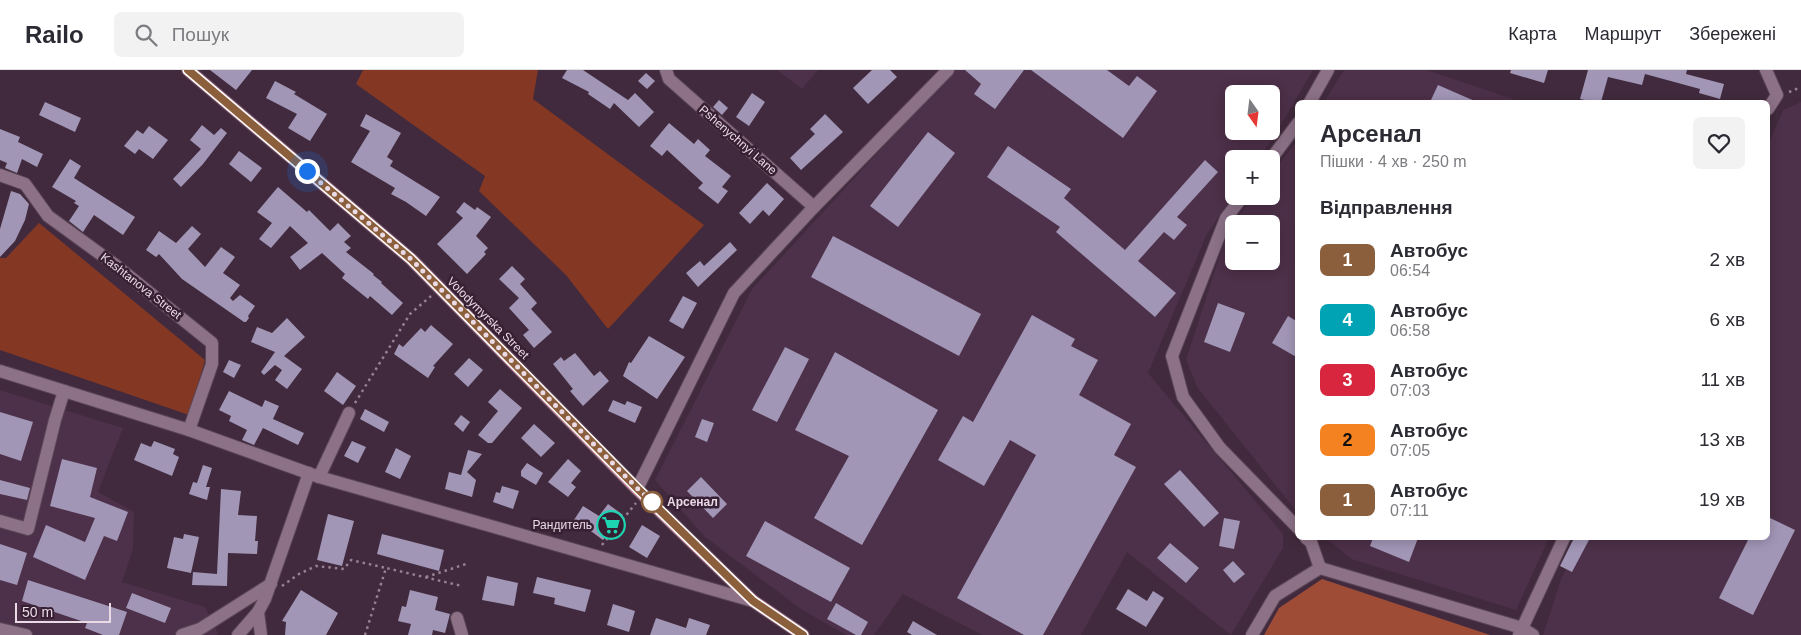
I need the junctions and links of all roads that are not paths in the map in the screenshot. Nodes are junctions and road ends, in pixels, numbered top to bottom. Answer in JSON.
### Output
{"nodes":[{"id":1,"x":188,"y":70,"type":"edge"},
{"id":2,"x":666,"y":70,"type":"edge"},
{"id":3,"x":948,"y":70,"type":"edge"},
{"id":4,"x":1328,"y":70,"type":"edge"},
{"id":5,"x":1766,"y":70,"type":"edge"},
{"id":6,"x":1311,"y":100,"type":"edge"},
{"id":7,"x":1770,"y":106,"type":"edge"},
{"id":8,"x":1295,"y":127,"type":"edge"},
{"id":9,"x":1278,"y":150,"type":"edge"},
{"id":10,"x":0,"y":175,"type":"edge"},
{"id":11,"x":1236,"y":205,"type":"edge"},
{"id":12,"x":814,"y":206,"type":"junction"},
{"id":13,"x":0,"y":371,"type":"edge"},
{"id":14,"x":64,"y":391,"type":"junction"},
{"id":15,"x":349,"y":412,"type":"road end"},
{"id":16,"x":189,"y":430,"type":"junction"},
{"id":17,"x":314,"y":475,"type":"junction"},
{"id":18,"x":637,"y":495,"type":"junction"},
{"id":19,"x":0,"y":521,"type":"edge"},
{"id":20,"x":1295,"y":525,"type":"edge"},
{"id":21,"x":1308,"y":540,"type":"edge"},
{"id":22,"x":1563,"y":540,"type":"edge"},
{"id":23,"x":1320,"y":568,"type":"junction"},
{"id":24,"x":271,"y":584,"type":"junction"},
{"id":25,"x":753,"y":601,"type":"junction"},
{"id":26,"x":258,"y":612,"type":"junction"},
{"id":27,"x":456,"y":618,"type":"dead end"},
{"id":28,"x":0,"y":629,"type":"edge"},
{"id":29,"x":1525,"y":633,"type":"edge"},
{"id":30,"x":26,"y":635,"type":"edge"},
{"id":31,"x":182,"y":635,"type":"edge"},
{"id":32,"x":238,"y":635,"type":"edge"},
{"id":33,"x":261,"y":635,"type":"edge"},
{"id":34,"x":462,"y":635,"type":"edge"},
{"id":35,"x":803,"y":635,"type":"edge"},
{"id":36,"x":1252,"y":635,"type":"edge"}],
"edges":[{"from":1,"to":18,"type":"main road","name":"Volodymyrska Street"},
{"from":2,"to":12,"type":"street","name":"Pshenychnyi Lane"},
{"from":3,"to":12,"type":"street"},
{"from":4,"to":6,"type":"street"},
{"from":5,"to":7,"type":"street"},
{"from":8,"to":9,"type":"street"},
{"from":10,"to":16,"type":"street","name":"Kashtanova Street"},
{"from":11,"to":20,"type":"street"},
{"from":12,"to":18,"type":"street"},
{"from":13,"to":14,"type":"street"},
{"from":14,"to":16,"type":"street"},
{"from":14,"to":19,"type":"street"},
{"from":15,"to":17,"type":"street"},
{"from":16,"to":17,"type":"street"},
{"from":17,"to":24,"type":"street"},
{"from":17,"to":25,"type":"street","name":"Volodymyrska Street"},
{"from":18,"to":25,"type":"main road","name":"Volodymyrska Street"},
{"from":21,"to":23,"type":"street"},
{"from":22,"to":29,"type":"street"},
{"from":23,"to":29,"type":"street"},
{"from":23,"to":36,"type":"street"},
{"from":24,"to":26,"type":"street"},
{"from":24,"to":31,"type":"street"},
{"from":25,"to":35,"type":"main road","name":"Volodymyrska Street"},
{"from":26,"to":32,"type":"street"},
{"from":26,"to":33,"type":"street"},
{"from":27,"to":34,"type":"street"},
{"from":28,"to":30,"type":"street"}]}
